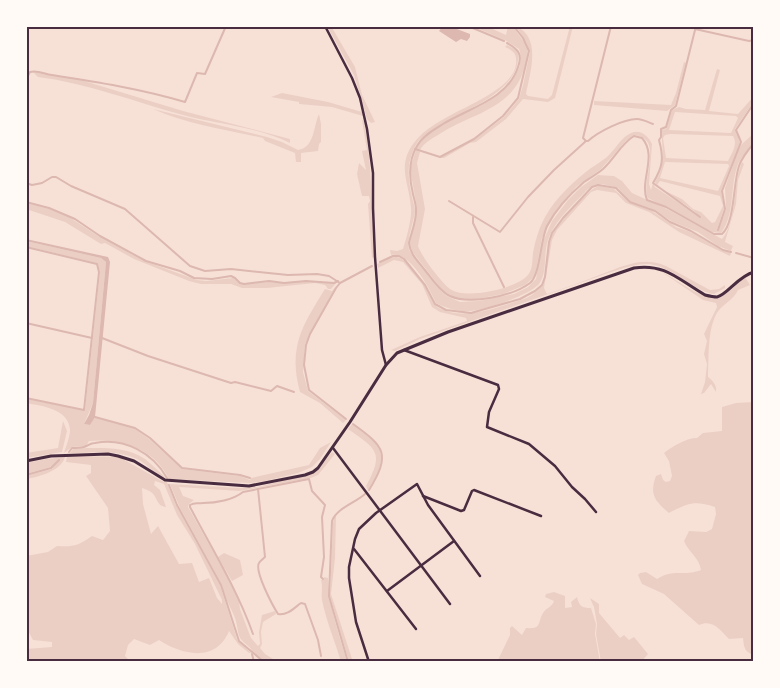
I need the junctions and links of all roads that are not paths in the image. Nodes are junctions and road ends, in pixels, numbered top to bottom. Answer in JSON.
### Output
{"nodes":[{"id":1,"x":325,"y":26,"type":"edge"},
{"id":2,"x":754,"y":272,"type":"edge"},
{"id":3,"x":404,"y":350,"type":"junction"},
{"id":4,"x":386,"y":364,"type":"junction"},
{"id":5,"x":333,"y":448,"type":"junction"},
{"id":6,"x":26,"y":461,"type":"edge"},
{"id":7,"x":423,"y":496,"type":"junction"},
{"id":8,"x":380,"y":510,"type":"junction"},
{"id":9,"x":596,"y":512,"type":"dead end"},
{"id":10,"x":541,"y":516,"type":"dead end"},
{"id":11,"x":454,"y":541,"type":"junction"},
{"id":12,"x":354,"y":548,"type":"junction"},
{"id":13,"x":421,"y":565,"type":"junction"},
{"id":14,"x":480,"y":576,"type":"dead end"},
{"id":15,"x":387,"y":591,"type":"junction"},
{"id":16,"x":450,"y":604,"type":"dead end"},
{"id":17,"x":416,"y":628,"type":"dead end"},
{"id":18,"x":369,"y":662,"type":"edge"}],
"edges":[{"from":1,"to":4,"type":"street"},
{"from":2,"to":3,"type":"street"},
{"from":3,"to":4,"type":"street"},
{"from":3,"to":9,"type":"street"},
{"from":4,"to":5,"type":"street"},
{"from":5,"to":6,"type":"street"},
{"from":5,"to":8,"type":"street"},
{"from":7,"to":8,"type":"street"},
{"from":7,"to":10,"type":"street"},
{"from":7,"to":11,"type":"street"},
{"from":8,"to":12,"type":"street"},
{"from":8,"to":13,"type":"street"},
{"from":11,"to":13,"type":"street"},
{"from":11,"to":14,"type":"street"},
{"from":12,"to":15,"type":"street"},
{"from":12,"to":18,"type":"street"},
{"from":13,"to":15,"type":"street"},
{"from":13,"to":16,"type":"street"},
{"from":15,"to":17,"type":"street"}]}
